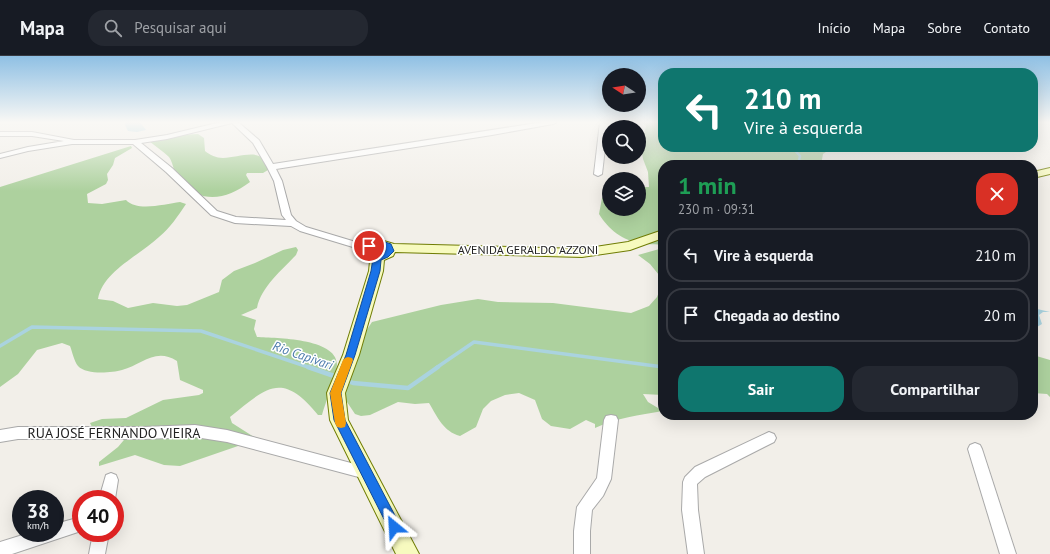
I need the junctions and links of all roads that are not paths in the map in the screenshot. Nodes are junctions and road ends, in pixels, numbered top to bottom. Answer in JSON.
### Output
{"nodes":[{"id":1,"x":52,"y":145,"type":"edge"},
{"id":2,"x":139,"y":145,"type":"edge"},
{"id":3,"x":258,"y":145,"type":"edge"},
{"id":4,"x":413,"y":145,"type":"edge"},
{"id":5,"x":601,"y":145,"type":"edge"},
{"id":6,"x":0,"y":156,"type":"edge"},
{"id":7,"x":271,"y":167,"type":"junction"},
{"id":8,"x":1050,"y":171,"type":"edge"},
{"id":9,"x":598,"y":174,"type":"dead end"},
{"id":10,"x":1038,"y":174,"type":"edge"},
{"id":11,"x":294,"y":223,"type":"junction"},
{"id":12,"x":658,"y":236,"type":"edge"},
{"id":13,"x":371,"y":253,"type":"junction"},
{"id":14,"x":611,"y":420,"type":"dead end"},
{"id":15,"x":0,"y":436,"type":"edge"},
{"id":16,"x":768,"y":438,"type":"dead end"},
{"id":17,"x":975,"y":449,"type":"dead end"},
{"id":18,"x":366,"y":473,"type":"junction"},
{"id":19,"x":111,"y":480,"type":"dead end"},
{"id":20,"x":109,"y":490,"type":"edge"},
{"id":21,"x":25,"y":542,"type":"edge"},
{"id":22,"x":99,"y":542,"type":"edge"},
{"id":23,"x":0,"y":550,"type":"edge"},
{"id":24,"x":97,"y":554,"type":"edge"},
{"id":25,"x":408,"y":554,"type":"edge"},
{"id":26,"x":582,"y":554,"type":"edge"},
{"id":27,"x":696,"y":554,"type":"edge"},
{"id":28,"x":1008,"y":554,"type":"edge"}],
"edges":[{"from":1,"to":6,"type":"street"},
{"from":2,"to":11,"type":"street"},
{"from":3,"to":7,"type":"street"},
{"from":4,"to":7,"type":"street"},
{"from":5,"to":9,"type":"street"},
{"from":7,"to":11,"type":"street"},
{"from":8,"to":10,"type":"street"},
{"from":11,"to":13,"type":"street"},
{"from":12,"to":13,"type":"street","name":"AVENIDA GERALDO AZZONI"},
{"from":13,"to":18,"type":"street"},
{"from":14,"to":26,"type":"street"},
{"from":15,"to":18,"type":"street","name":"RUA JOSÉ FERNANDO VIEIRA"},
{"from":16,"to":27,"type":"street"},
{"from":17,"to":28,"type":"street"},
{"from":18,"to":25,"type":"street"},
{"from":19,"to":20,"type":"street"},
{"from":21,"to":23,"type":"street"},
{"from":22,"to":24,"type":"street"}]}
